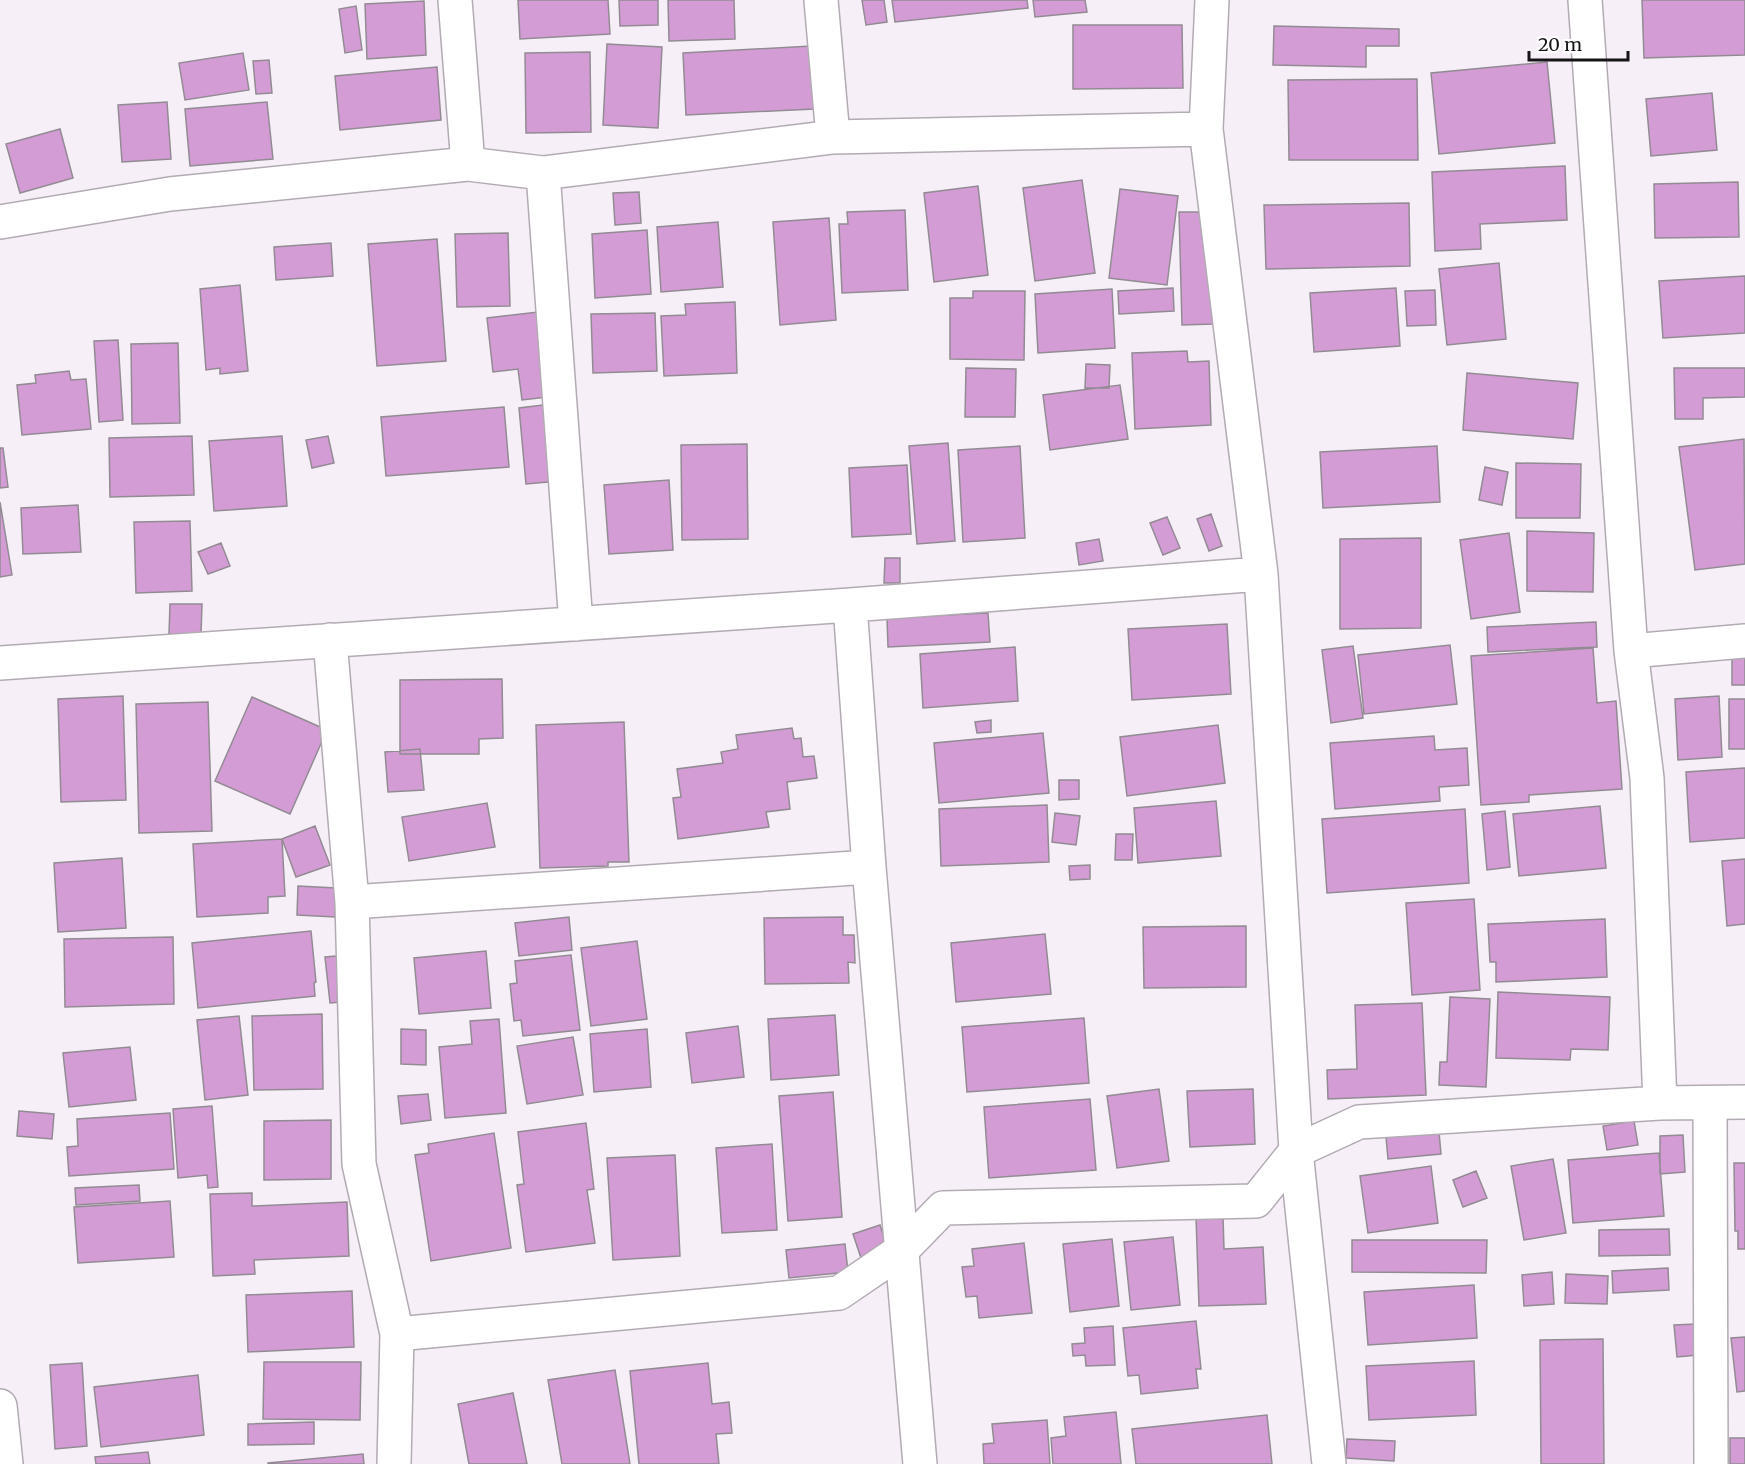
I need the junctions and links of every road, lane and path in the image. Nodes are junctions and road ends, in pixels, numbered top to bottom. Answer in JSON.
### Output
{"nodes":[{"id":1,"x":455,"y":0,"type":"edge"},
{"id":2,"x":821,"y":0,"type":"edge"},
{"id":3,"x":1212,"y":0,"type":"edge"},
{"id":4,"x":1585,"y":0,"type":"edge"},
{"id":5,"x":1206,"y":129,"type":"junction"},
{"id":6,"x":833,"y":137,"type":"junction"},
{"id":7,"x":468,"y":164,"type":"junction"},
{"id":8,"x":543,"y":173,"type":"junction"},
{"id":9,"x":0,"y":222,"type":"edge"},
{"id":10,"x":1261,"y":574,"type":"junction"},
{"id":11,"x":850,"y":605,"type":"junction"},
{"id":12,"x":576,"y":624,"type":"junction"},
{"id":13,"x":330,"y":640,"type":"junction"},
{"id":14,"x":1745,"y":641,"type":"edge"},
{"id":15,"x":1631,"y":651,"type":"junction"},
{"id":16,"x":0,"y":663,"type":"edge"},
{"id":17,"x":869,"y":867,"type":"junction"},
{"id":18,"x":352,"y":902,"type":"junction"},
{"id":19,"x":1745,"y":1102,"type":"edge"},
{"id":20,"x":1660,"y":1103,"type":"junction"},
{"id":21,"x":1710,"y":1103,"type":"junction"},
{"id":22,"x":1296,"y":1152,"type":"junction"},
{"id":23,"x":902,"y":1250,"type":"junction"},
{"id":24,"x":397,"y":1334,"type":"junction"},
{"id":25,"x":0,"y":1406,"type":"edge"},
{"id":26,"x":6,"y":1464,"type":"edge"},
{"id":27,"x":394,"y":1464,"type":"edge"},
{"id":28,"x":920,"y":1464,"type":"edge"},
{"id":29,"x":1329,"y":1464,"type":"edge"},
{"id":30,"x":1711,"y":1464,"type":"edge"}],
"edges":[{"from":1,"to":7,"type":"street"},
{"from":2,"to":6,"type":"street"},
{"from":3,"to":5,"type":"street"},
{"from":4,"to":15,"type":"street"},
{"from":5,"to":6,"type":"street"},
{"from":5,"to":10,"type":"street"},
{"from":6,"to":8,"type":"street"},
{"from":7,"to":8,"type":"street"},
{"from":7,"to":9,"type":"street"},
{"from":8,"to":12,"type":"street"},
{"from":10,"to":11,"type":"street"},
{"from":10,"to":22,"type":"street"},
{"from":11,"to":12,"type":"street"},
{"from":11,"to":17,"type":"street"},
{"from":12,"to":13,"type":"street"},
{"from":13,"to":16,"type":"street"},
{"from":13,"to":18,"type":"street"},
{"from":14,"to":15,"type":"street"},
{"from":15,"to":20,"type":"street"},
{"from":17,"to":18,"type":"street"},
{"from":17,"to":23,"type":"street"},
{"from":18,"to":24,"type":"street"},
{"from":19,"to":21,"type":"street"},
{"from":20,"to":21,"type":"street"},
{"from":20,"to":22,"type":"street"},
{"from":21,"to":30,"type":"street"},
{"from":22,"to":23,"type":"street"},
{"from":22,"to":29,"type":"street"},
{"from":23,"to":24,"type":"street"},
{"from":23,"to":28,"type":"street"},
{"from":24,"to":27,"type":"street"},
{"from":25,"to":26,"type":"street"}]}
